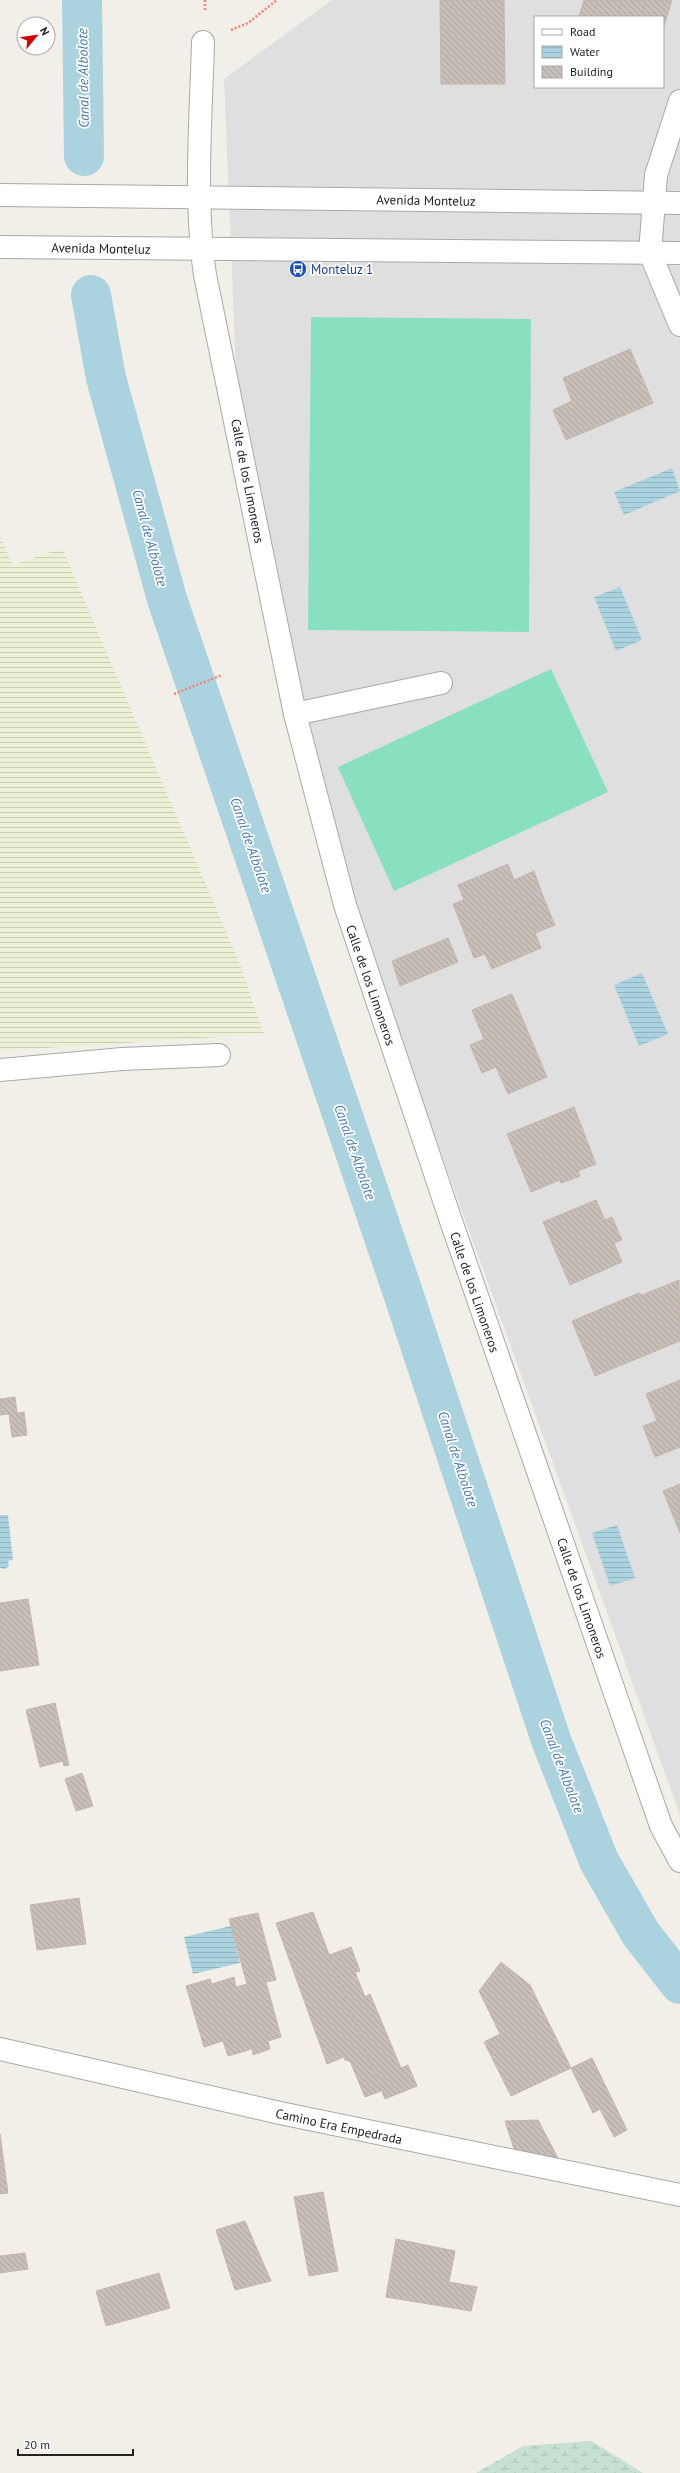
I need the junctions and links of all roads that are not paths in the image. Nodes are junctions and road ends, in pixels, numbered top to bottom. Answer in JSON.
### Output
{"nodes":[{"id":1,"x":203,"y":42,"type":"road end"},
{"id":2,"x":680,"y":101,"type":"edge"},
{"id":3,"x":0,"y":195,"type":"edge"},
{"id":4,"x":200,"y":198,"type":"junction"},
{"id":5,"x":652,"y":203,"type":"junction"},
{"id":6,"x":680,"y":203,"type":"edge"},
{"id":7,"x":0,"y":247,"type":"edge"},
{"id":8,"x":201,"y":249,"type":"junction"},
{"id":9,"x":650,"y":253,"type":"junction"},
{"id":10,"x":680,"y":253,"type":"edge"},
{"id":11,"x":680,"y":325,"type":"edge"},
{"id":12,"x":441,"y":683,"type":"dead end"},
{"id":13,"x":295,"y":714,"type":"junction"},
{"id":14,"x":219,"y":1054,"type":"dead end"},
{"id":15,"x":0,"y":1070,"type":"edge"},
{"id":16,"x":680,"y":1861,"type":"edge"},
{"id":17,"x":0,"y":2049,"type":"edge"},
{"id":18,"x":680,"y":2195,"type":"edge"}],
"edges":[{"from":1,"to":4,"type":"street"},
{"from":2,"to":5,"type":"street"},
{"from":3,"to":4,"type":"street","name":"Avenida Monteluz"},
{"from":4,"to":5,"type":"street","name":"Avenida Monteluz"},
{"from":4,"to":8,"type":"street"},
{"from":5,"to":6,"type":"street","name":"Avenida Monteluz"},
{"from":5,"to":9,"type":"street"},
{"from":7,"to":8,"type":"street","name":"Avenida Monteluz"},
{"from":8,"to":9,"type":"street","name":"Avenida Monteluz"},
{"from":8,"to":13,"type":"street","name":"Calle de los Limoneros"},
{"from":9,"to":10,"type":"street","name":"Avenida Monteluz"},
{"from":9,"to":11,"type":"street"},
{"from":12,"to":13,"type":"street"},
{"from":13,"to":16,"type":"street","name":"Calle de los Limoneros"},
{"from":14,"to":15,"type":"street"},
{"from":17,"to":18,"type":"street","name":"Camino Era Empedrada"}]}
